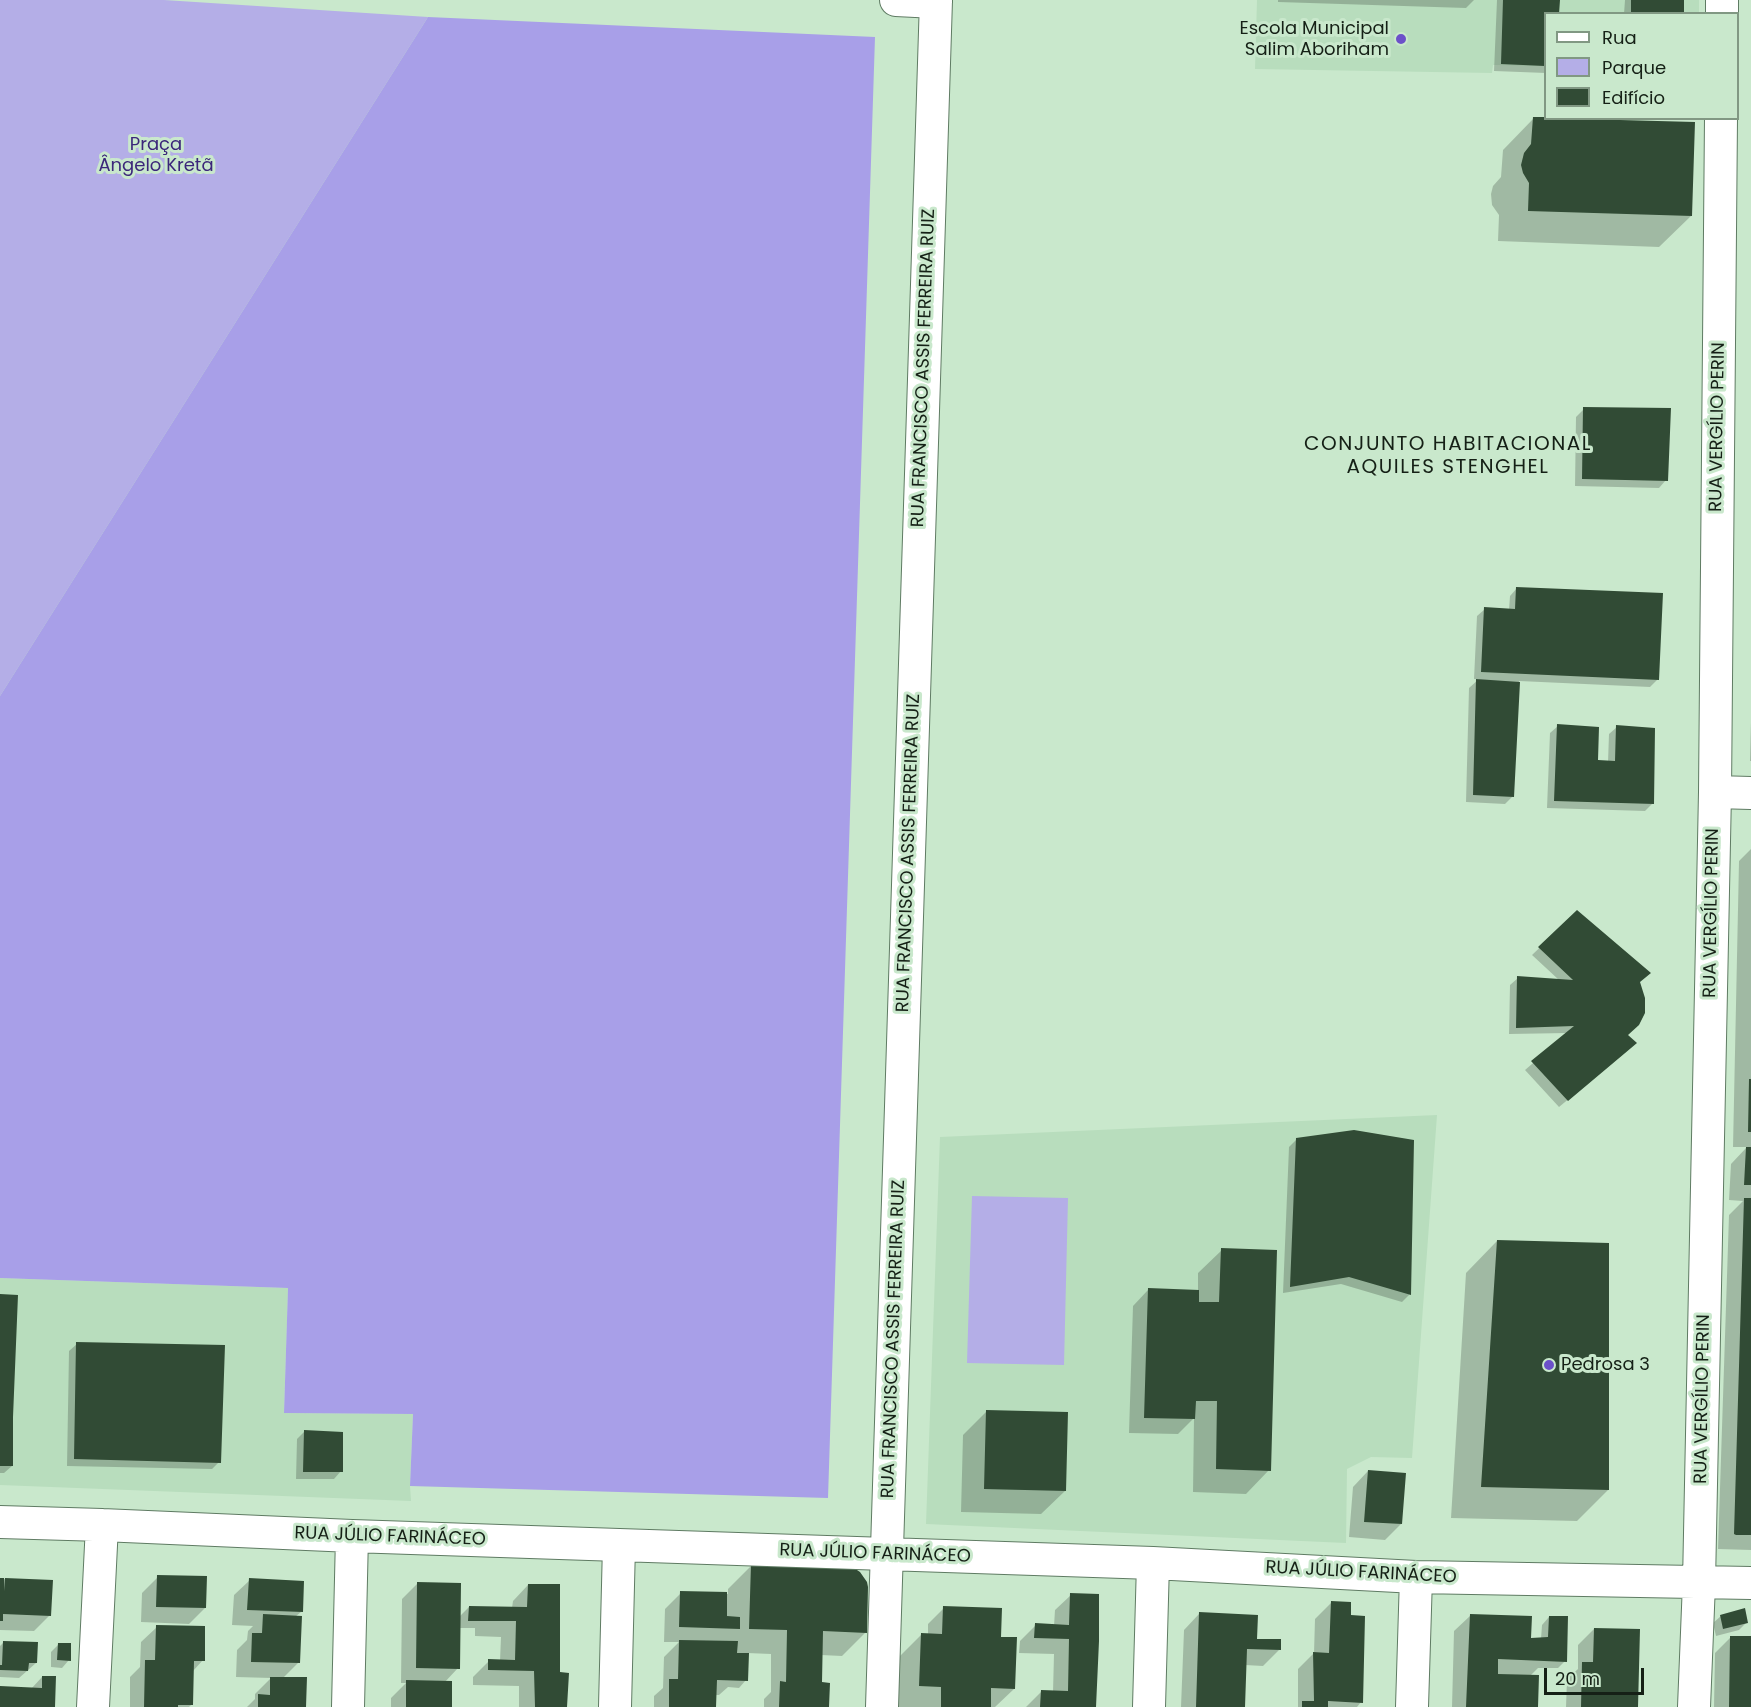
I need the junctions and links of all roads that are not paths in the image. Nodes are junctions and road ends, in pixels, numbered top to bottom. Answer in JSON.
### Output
{"nodes":[{"id":1,"x":896,"y":0,"type":"edge"},
{"id":2,"x":936,"y":1,"type":"edge"},
{"id":3,"x":1721,"y":120,"type":"edge"},
{"id":4,"x":1715,"y":792,"type":"junction"},
{"id":5,"x":1751,"y":793,"type":"edge"},
{"id":6,"x":0,"y":1522,"type":"edge"},
{"id":7,"x":102,"y":1525,"type":"junction"},
{"id":8,"x":352,"y":1536,"type":"junction"},
{"id":9,"x":619,"y":1545,"type":"junction"},
{"id":10,"x":887,"y":1554,"type":"junction"},
{"id":11,"x":1153,"y":1563,"type":"junction"},
{"id":12,"x":1416,"y":1577,"type":"junction"},
{"id":13,"x":1699,"y":1582,"type":"junction"},
{"id":14,"x":1751,"y":1583,"type":"edge"},
{"id":15,"x":93,"y":1707,"type":"edge"},
{"id":16,"x":348,"y":1707,"type":"edge"},
{"id":17,"x":615,"y":1707,"type":"edge"},
{"id":18,"x":882,"y":1707,"type":"edge"},
{"id":19,"x":1149,"y":1707,"type":"edge"},
{"id":20,"x":1412,"y":1707,"type":"edge"},
{"id":21,"x":1694,"y":1707,"type":"edge"}],
"edges":[{"from":1,"to":2,"type":"street"},
{"from":2,"to":10,"type":"street","name":"RUA FRANCISCO ASSIS FERREIRA RUIZ"},
{"from":3,"to":4,"type":"street","name":"RUA VERGÍLIO PERIN"},
{"from":4,"to":5,"type":"street"},
{"from":4,"to":13,"type":"street","name":"RUA VERGÍLIO PERIN"},
{"from":6,"to":7,"type":"street","name":"RUA JÚLIO FARINÁCEO"},
{"from":7,"to":8,"type":"street","name":"RUA JÚLIO FARINÁCEO"},
{"from":7,"to":15,"type":"street"},
{"from":8,"to":9,"type":"street","name":"RUA JÚLIO FARINÁCEO"},
{"from":8,"to":16,"type":"street"},
{"from":9,"to":10,"type":"street","name":"RUA JÚLIO FARINÁCEO"},
{"from":9,"to":17,"type":"street"},
{"from":10,"to":11,"type":"street","name":"RUA JÚLIO FARINÁCEO"},
{"from":10,"to":18,"type":"street","name":"RUA FRANCISCO ASSIS FERREIRA RUIZ"},
{"from":11,"to":12,"type":"street","name":"RUA JÚLIO FARINÁCEO"},
{"from":11,"to":19,"type":"street"},
{"from":12,"to":13,"type":"street","name":"RUA JÚLIO FARINÁCEO"},
{"from":12,"to":20,"type":"street"},
{"from":13,"to":14,"type":"street","name":"RUA JÚLIO FARINÁCEO"},
{"from":13,"to":21,"type":"street","name":"RUA VERGÍLIO PERIN"}]}
